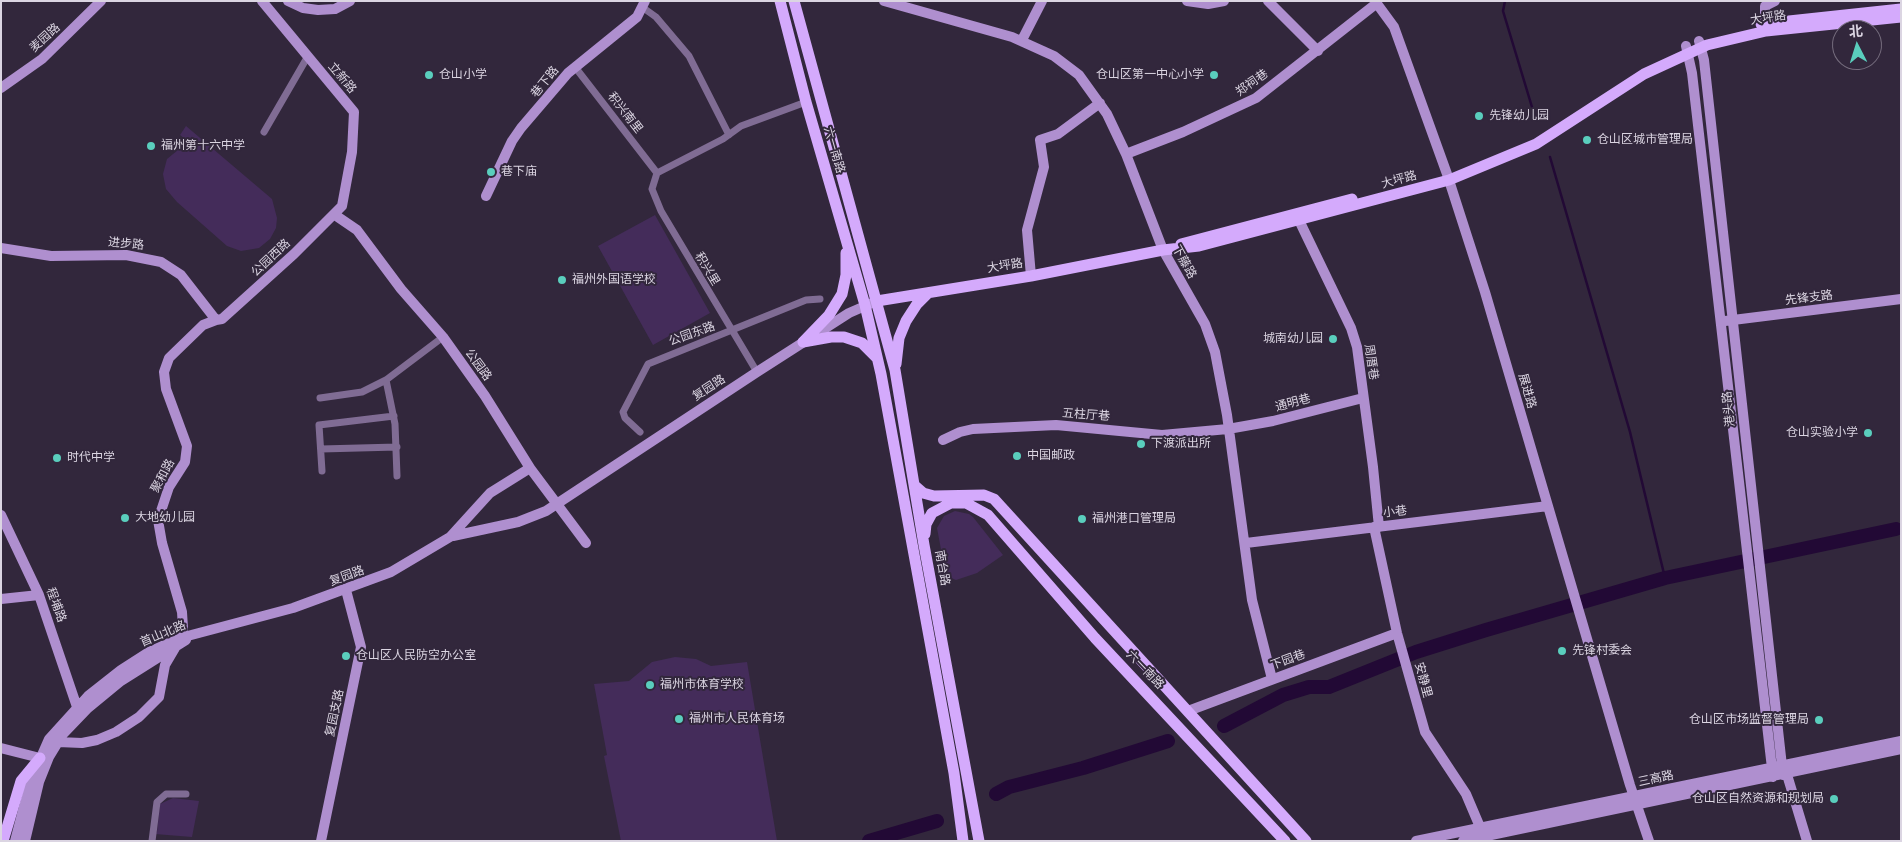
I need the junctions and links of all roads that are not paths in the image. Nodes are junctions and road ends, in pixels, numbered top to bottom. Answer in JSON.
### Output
{"nodes":[{"id":1,"x":101,"y":1,"type":"edge"},
{"id":2,"x":262,"y":1,"type":"edge"},
{"id":3,"x":288,"y":1,"type":"edge"},
{"id":4,"x":350,"y":1,"type":"edge"},
{"id":5,"x":780,"y":1,"type":"edge"},
{"id":6,"x":794,"y":1,"type":"edge"},
{"id":7,"x":884,"y":1,"type":"edge"},
{"id":8,"x":1042,"y":1,"type":"edge"},
{"id":9,"x":1187,"y":1,"type":"edge"},
{"id":10,"x":1224,"y":1,"type":"edge"},
{"id":11,"x":1268,"y":1,"type":"edge"},
{"id":12,"x":1775,"y":1,"type":"edge"},
{"id":13,"x":1376,"y":2,"type":"edge"},
{"id":14,"x":644,"y":4,"type":"edge"},
{"id":15,"x":1901,"y":9,"type":"edge"},
{"id":16,"x":1901,"y":18,"type":"edge"},
{"id":17,"x":1765,"y":23,"type":"junction"},
{"id":18,"x":1022,"y":40,"type":"junction"},
{"id":19,"x":1700,"y":44,"type":"junction"},
{"id":20,"x":1687,"y":49,"type":"junction"},
{"id":21,"x":1318,"y":51,"type":"junction"},
{"id":22,"x":308,"y":56,"type":"junction"},
{"id":23,"x":574,"y":67,"type":"junction"},
{"id":24,"x":1,"y":88,"type":"edge"},
{"id":25,"x":806,"y":102,"type":"junction"},
{"id":26,"x":1100,"y":103,"type":"junction"},
{"id":27,"x":264,"y":132,"type":"dead end"},
{"id":28,"x":729,"y":135,"type":"junction"},
{"id":29,"x":1126,"y":154,"type":"junction"},
{"id":30,"x":657,"y":173,"type":"junction"},
{"id":31,"x":1448,"y":177,"type":"junction"},
{"id":32,"x":486,"y":196,"type":"dead end"},
{"id":33,"x":335,"y":215,"type":"junction"},
{"id":34,"x":1298,"y":217,"type":"junction"},
{"id":35,"x":846,"y":239,"type":"junction"},
{"id":36,"x":1,"y":248,"type":"edge"},
{"id":37,"x":1163,"y":250,"type":"junction"},
{"id":38,"x":1031,"y":276,"type":"junction"},
{"id":39,"x":928,"y":293,"type":"junction"},
{"id":40,"x":820,"y":299,"type":"dead end"},
{"id":41,"x":1901,"y":299,"type":"edge"},
{"id":42,"x":877,"y":301,"type":"junction"},
{"id":43,"x":865,"y":305,"type":"junction"},
{"id":44,"x":219,"y":319,"type":"junction"},
{"id":45,"x":1732,"y":320,"type":"junction"},
{"id":46,"x":1720,"y":321,"type":"junction"},
{"id":47,"x":732,"y":331,"type":"junction"},
{"id":48,"x":443,"y":337,"type":"junction"},
{"id":49,"x":803,"y":342,"type":"junction"},
{"id":50,"x":878,"y":362,"type":"junction"},
{"id":51,"x":895,"y":370,"type":"junction"},
{"id":52,"x":757,"y":372,"type":"junction"},
{"id":53,"x":386,"y":380,"type":"junction"},
{"id":54,"x":320,"y":398,"type":"dead end"},
{"id":55,"x":1363,"y":398,"type":"junction"},
{"id":56,"x":394,"y":416,"type":"junction"},
{"id":57,"x":1228,"y":429,"type":"junction"},
{"id":58,"x":640,"y":432,"type":"dead end"},
{"id":59,"x":943,"y":440,"type":"dead end"},
{"id":60,"x":397,"y":447,"type":"junction"},
{"id":61,"x":321,"y":449,"type":"junction"},
{"id":62,"x":530,"y":468,"type":"junction"},
{"id":63,"x":322,"y":471,"type":"dead end"},
{"id":64,"x":397,"y":476,"type":"dead end"},
{"id":65,"x":915,"y":486,"type":"junction"},
{"id":66,"x":557,"y":503,"type":"junction"},
{"id":67,"x":1548,"y":506,"type":"junction"},
{"id":68,"x":1,"y":515,"type":"edge"},
{"id":69,"x":1376,"y":527,"type":"junction"},
{"id":70,"x":450,"y":536,"type":"junction"},
{"id":71,"x":586,"y":543,"type":"dead end"},
{"id":72,"x":1246,"y":543,"type":"junction"},
{"id":73,"x":924,"y":545,"type":"junction"},
{"id":74,"x":346,"y":590,"type":"junction"},
{"id":75,"x":39,"y":595,"type":"junction"},
{"id":76,"x":1,"y":599,"type":"edge"},
{"id":77,"x":200,"y":632,"type":"joint"},
{"id":78,"x":1397,"y":633,"type":"junction"},
{"id":79,"x":178,"y":642,"type":"junction"},
{"id":80,"x":1272,"y":679,"type":"junction"},
{"id":81,"x":77,"y":707,"type":"junction"},
{"id":82,"x":1188,"y":711,"type":"junction"},
{"id":83,"x":1901,"y":741,"type":"edge"},
{"id":84,"x":58,"y":742,"type":"junction"},
{"id":85,"x":1,"y":748,"type":"edge"},
{"id":86,"x":1901,"y":749,"type":"edge"},
{"id":87,"x":40,"y":758,"type":"junction"},
{"id":88,"x":1780,"y":771,"type":"junction"},
{"id":89,"x":186,"y":794,"type":"dead end"},
{"id":90,"x":1636,"y":801,"type":"junction"},
{"id":91,"x":1480,"y":827,"type":"junction"},
{"id":92,"x":1492,"y":838,"type":"edge"},
{"id":93,"x":3,"y":841,"type":"edge"},
{"id":94,"x":16,"y":841,"type":"edge"},
{"id":95,"x":25,"y":841,"type":"edge"},
{"id":96,"x":152,"y":841,"type":"edge"},
{"id":97,"x":321,"y":841,"type":"edge"},
{"id":98,"x":963,"y":841,"type":"edge"},
{"id":99,"x":979,"y":841,"type":"edge"},
{"id":100,"x":1285,"y":841,"type":"edge"},
{"id":101,"x":1306,"y":841,"type":"edge"},
{"id":102,"x":1416,"y":841,"type":"edge"},
{"id":103,"x":1463,"y":841,"type":"edge"},
{"id":104,"x":1650,"y":841,"type":"edge"},
{"id":105,"x":1807,"y":841,"type":"edge"}],
"edges":[{"from":1,"to":24,"type":"street","name":"麦园路"},
{"from":2,"to":22,"type":"street","name":"立新路"},
{"from":3,"to":4,"type":"street"},
{"from":5,"to":25,"type":"main road","name":"六一南路"},
{"from":6,"to":42,"type":"main road","name":"六一南路"},
{"from":7,"to":18,"type":"street","name":"下藤路"},
{"from":8,"to":18,"type":"street"},
{"from":9,"to":10,"type":"street"},
{"from":11,"to":21,"type":"street"},
{"from":12,"to":17,"type":"street"},
{"from":13,"to":21,"type":"street","name":"郑祠巷"},
{"from":13,"to":31,"type":"street","name":"展进路"},
{"from":14,"to":23,"type":"street","name":"巷下路"},
{"from":14,"to":28,"type":"street"},
{"from":15,"to":17,"type":"main road"},
{"from":16,"to":19,"type":"main road","name":"大坪路"},
{"from":17,"to":19,"type":"main road"},
{"from":18,"to":26,"type":"street","name":"下藤路"},
{"from":19,"to":20,"type":"main road","name":"大坪路"},
{"from":19,"to":45,"type":"street","name":"港头路"},
{"from":20,"to":31,"type":"main road","name":"大坪路"},
{"from":20,"to":46,"type":"street","name":"港头路"},
{"from":21,"to":29,"type":"street","name":"郑祠巷"},
{"from":22,"to":27,"type":"street"},
{"from":22,"to":33,"type":"street","name":"立新路"},
{"from":23,"to":30,"type":"street","name":"积兴南里"},
{"from":23,"to":32,"type":"street","name":"巷下路"},
{"from":25,"to":28,"type":"street"},
{"from":25,"to":35,"type":"main road","name":"六一南路"},
{"from":26,"to":29,"type":"street","name":"下藤路"},
{"from":26,"to":38,"type":"street"},
{"from":28,"to":30,"type":"street"},
{"from":29,"to":37,"type":"street","name":"下藤路"},
{"from":30,"to":47,"type":"street","name":"积兴里"},
{"from":31,"to":34,"type":"main road","name":"大坪路"},
{"from":31,"to":67,"type":"street","name":"展进路"},
{"from":33,"to":44,"type":"street","name":"公园西路"},
{"from":33,"to":48,"type":"street","name":"公园路"},
{"from":34,"to":37,"type":"main road","name":"大坪路"},
{"from":34,"to":55,"type":"street","name":"周厝巷"},
{"from":35,"to":43,"type":"main road","name":"六一南路"},
{"from":35,"to":49,"type":"main road"},
{"from":36,"to":44,"type":"street","name":"进步路"},
{"from":37,"to":38,"type":"main road","name":"大坪路"},
{"from":37,"to":57,"type":"street","name":"下藤路"},
{"from":38,"to":39,"type":"main road","name":"大坪路"},
{"from":39,"to":42,"type":"main road","name":"大坪路"},
{"from":39,"to":51,"type":"main road"},
{"from":40,"to":47,"type":"street","name":"公园东路"},
{"from":41,"to":45,"type":"street","name":"先锋支路"},
{"from":42,"to":43,"type":"street","name":"复园路"},
{"from":42,"to":51,"type":"main road","name":"南台路"},
{"from":43,"to":49,"type":"street","name":"复园路"},
{"from":43,"to":50,"type":"main road","name":"南台路"},
{"from":44,"to":79,"type":"street","name":"聚和路"},
{"from":45,"to":46,"type":"street","name":"先锋支路"},
{"from":45,"to":88,"type":"street","name":"港头路"},
{"from":46,"to":88,"type":"street","name":"港头路"},
{"from":47,"to":52,"type":"street","name":"积兴里"},
{"from":47,"to":58,"type":"street","name":"公园东路"},
{"from":48,"to":53,"type":"street"},
{"from":48,"to":62,"type":"street","name":"公园路"},
{"from":49,"to":50,"type":"main road"},
{"from":49,"to":52,"type":"street","name":"复园路"},
{"from":50,"to":98,"type":"main road","name":"南台路"},
{"from":51,"to":65,"type":"main road","name":"南台路"},
{"from":52,"to":66,"type":"street","name":"复园路"},
{"from":53,"to":54,"type":"street"},
{"from":53,"to":56,"type":"street"},
{"from":55,"to":57,"type":"street","name":"通明巷"},
{"from":55,"to":69,"type":"street","name":"周厝巷"},
{"from":56,"to":60,"type":"street"},
{"from":56,"to":61,"type":"street"},
{"from":57,"to":59,"type":"street","name":"五柱厅巷"},
{"from":57,"to":72,"type":"street","name":"下藤路"},
{"from":60,"to":61,"type":"street"},
{"from":60,"to":64,"type":"street"},
{"from":61,"to":63,"type":"street"},
{"from":62,"to":66,"type":"street","name":"公园路"},
{"from":62,"to":70,"type":"street","name":"复园路"},
{"from":65,"to":73,"type":"main road","name":"南台路"},
{"from":65,"to":82,"type":"main road","name":"六一南路"},
{"from":66,"to":70,"type":"street","name":"复园路"},
{"from":66,"to":71,"type":"street","name":"公园路"},
{"from":67,"to":69,"type":"street","name":"小巷"},
{"from":67,"to":90,"type":"street","name":"展进路"},
{"from":68,"to":75,"type":"street","name":"程埔路"},
{"from":69,"to":72,"type":"street","name":"小巷"},
{"from":69,"to":78,"type":"street","name":"安静里"},
{"from":70,"to":74,"type":"street","name":"复园路"},
{"from":72,"to":80,"type":"street","name":"下藤路"},
{"from":73,"to":99,"type":"main road","name":"南台路"},
{"from":73,"to":100,"type":"main road","name":"六一南路"},
{"from":74,"to":77,"type":"street","name":"复园路"},
{"from":74,"to":97,"type":"street","name":"复园支路"},
{"from":75,"to":76,"type":"street"},
{"from":75,"to":81,"type":"street","name":"程埔路"},
{"from":77,"to":79,"type":"street","name":"首山北路"},
{"from":78,"to":80,"type":"street","name":"下园巷"},
{"from":78,"to":91,"type":"street","name":"安静里"},
{"from":79,"to":81,"type":"street","name":"首山北路"},
{"from":79,"to":84,"type":"street","name":"首山北路"},
{"from":79,"to":84,"type":"street"},
{"from":80,"to":82,"type":"street","name":"下园巷"},
{"from":81,"to":87,"type":"street","name":"首山北路"},
{"from":82,"to":101,"type":"main road","name":"六一南路"},
{"from":83,"to":88,"type":"street","name":"三高路"},
{"from":84,"to":95,"type":"street","name":"首山北路"},
{"from":85,"to":87,"type":"street"},
{"from":86,"to":88,"type":"street","name":"三高路"},
{"from":87,"to":93,"type":"main road"},
{"from":87,"to":94,"type":"street","name":"首山北路"},
{"from":88,"to":90,"type":"street","name":"三高路"},
{"from":88,"to":105,"type":"street"},
{"from":89,"to":96,"type":"street"},
{"from":90,"to":91,"type":"street","name":"三高路"},
{"from":90,"to":92,"type":"street","name":"三高路"},
{"from":90,"to":104,"type":"street","name":"展进路"},
{"from":91,"to":102,"type":"street","name":"三高路"},
{"from":92,"to":103,"type":"street","name":"三高路"}]}
